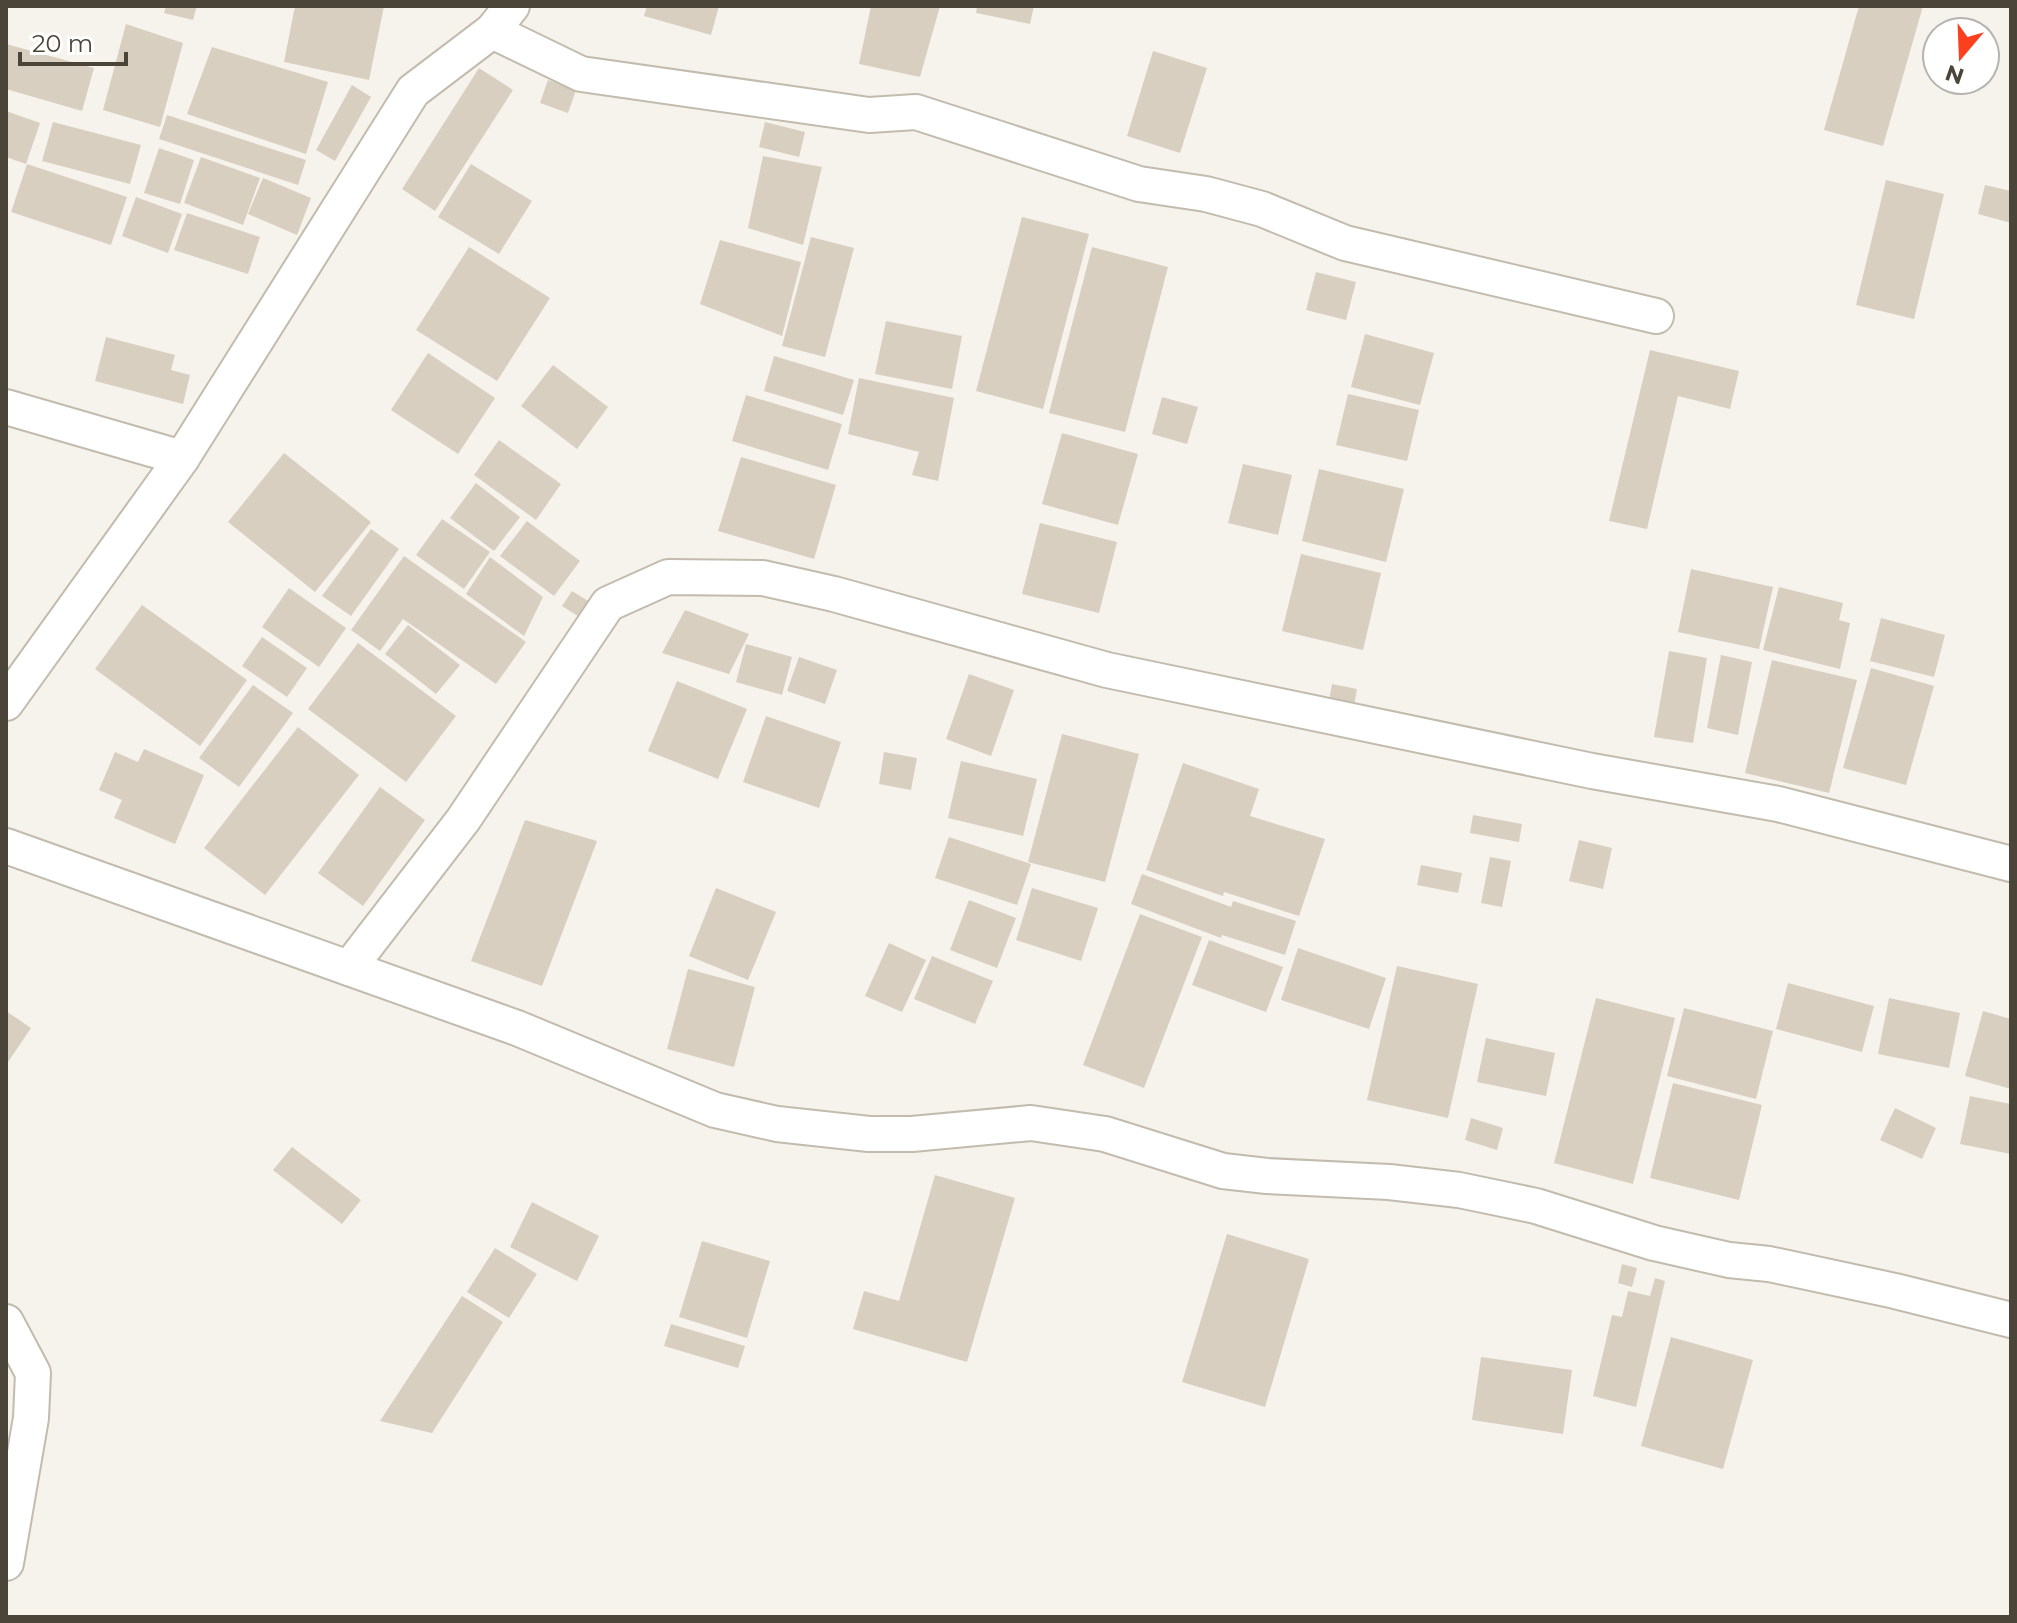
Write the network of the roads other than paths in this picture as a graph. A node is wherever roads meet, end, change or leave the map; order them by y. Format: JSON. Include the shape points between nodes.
{"nodes":[{"id":1,"x":502,"y":18,"type":"edge"},
{"id":2,"x":1656,"y":316,"type":"dead end"},
{"id":3,"x":6,"y":407,"type":"edge"},
{"id":4,"x":182,"y":458,"type":"junction"},
{"id":5,"x":6,"y":703,"type":"edge"},
{"id":6,"x":6,"y":846,"type":"edge"},
{"id":7,"x":2011,"y":864,"type":"edge"},
{"id":8,"x":349,"y":968,"type":"junction"},
{"id":9,"x":2011,"y":1320,"type":"edge"},
{"id":10,"x":6,"y":1322,"type":"edge"},
{"id":11,"x":6,"y":1563,"type":"edge"}],
"edges":[{"from":1,"to":2,"type":"street","via":[[581,74],[869,115],[916,112],[1139,184],[1262,209],[1345,243]]},
{"from":1,"to":4,"type":"street","via":[[413,91]]},
{"from":3,"to":4,"type":"street"},
{"from":4,"to":5,"type":"street"},
{"from":6,"to":8,"type":"street"},
{"from":7,"to":8,"type":"street","via":[[1778,804],[1592,771],[1107,670],[763,578],[668,577],[608,604],[463,820]]},
{"from":8,"to":9,"type":"street","via":[[517,1028],[715,1110],[777,1124],[912,1134],[1031,1123],[1105,1134],[1223,1171],[1459,1190],[1536,1206],[1654,1243]]},
{"from":10,"to":11,"type":"street","via":[[33,1373],[31,1418]]}]}
